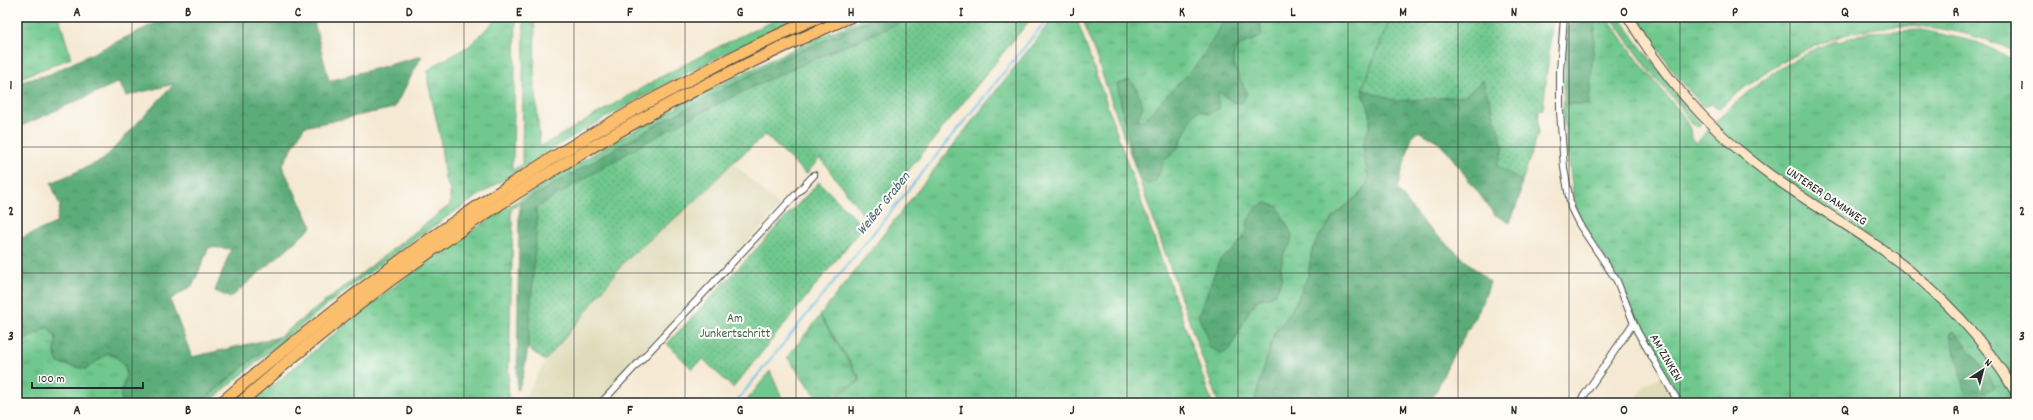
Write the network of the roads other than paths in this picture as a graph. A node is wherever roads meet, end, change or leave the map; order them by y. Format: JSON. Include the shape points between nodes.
{"nodes":[{"id":1,"x":819,"y":17,"type":"edge"},
{"id":2,"x":850,"y":17,"type":"edge"},
{"id":3,"x":1564,"y":17,"type":"edge"},
{"id":4,"x":1628,"y":17,"type":"edge"},
{"id":5,"x":814,"y":175,"type":"dead end"},
{"id":6,"x":1633,"y":324,"type":"junction"},
{"id":7,"x":2016,"y":393,"type":"edge"},
{"id":8,"x":221,"y":403,"type":"edge"},
{"id":9,"x":240,"y":403,"type":"edge"},
{"id":10,"x":601,"y":403,"type":"edge"},
{"id":11,"x":1579,"y":403,"type":"edge"},
{"id":12,"x":1679,"y":403,"type":"edge"}],
"edges":[{"from":1,"to":8,"type":"highway","via":[[650,100],[485,199],[367,284]]},
{"from":2,"to":9,"type":"highway","via":[[688,94],[543,177],[458,232],[400,274],[311,343]]},
{"from":3,"to":6,"type":"street","name":"AM ZINKEN","via":[[1560,111],[1564,168],[1570,203],[1579,224],[1617,281]]},
{"from":4,"to":7,"type":"main road","name":"UNTERER DAMMWEG","via":[[1661,67],[1721,134],[1766,172],[1882,250],[1922,282],[1977,338]]},
{"from":5,"to":10,"type":"street"},
{"from":6,"to":11,"type":"street"},
{"from":6,"to":12,"type":"street","name":"AM ZINKEN"}]}
